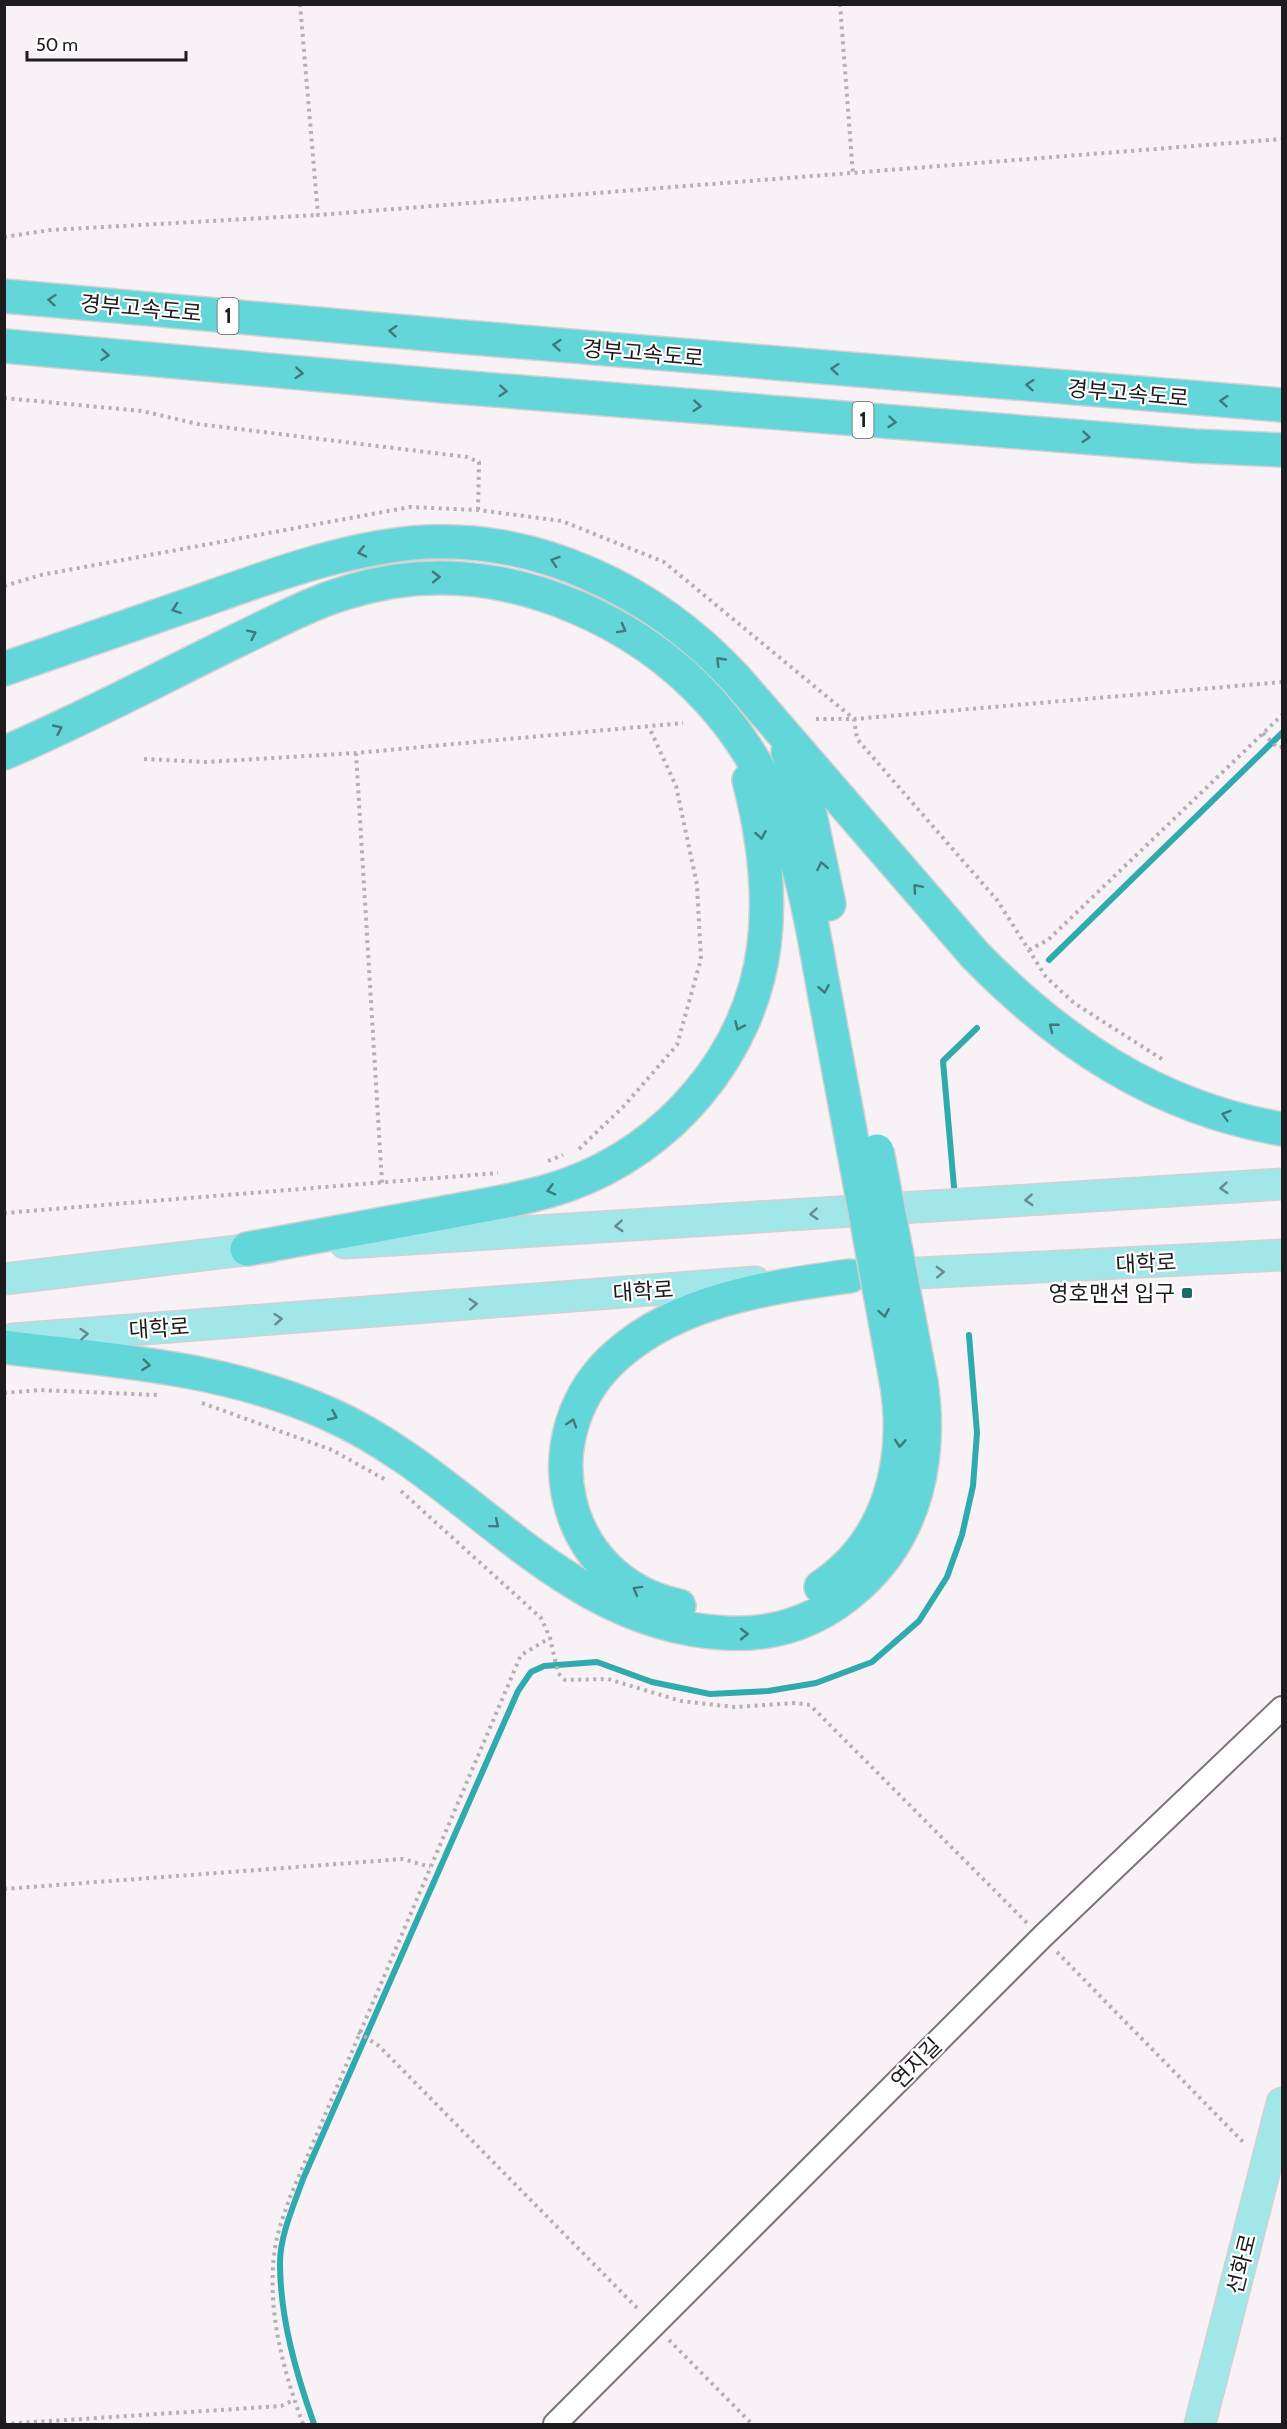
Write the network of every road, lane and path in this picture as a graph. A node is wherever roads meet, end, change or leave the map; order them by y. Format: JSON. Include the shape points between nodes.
{"nodes":[{"id":1,"x":300,"y":4,"type":"edge"},
{"id":2,"x":840,"y":4,"type":"edge"},
{"id":3,"x":1282,"y":139,"type":"edge"},
{"id":4,"x":853,"y":175,"type":"junction"},
{"id":5,"x":318,"y":215,"type":"junction"},
{"id":6,"x":4,"y":237,"type":"edge"},
{"id":7,"x":4,"y":296,"type":"edge"},
{"id":8,"x":4,"y":346,"type":"edge"},
{"id":9,"x":4,"y":398,"type":"edge"},
{"id":10,"x":1282,"y":405,"type":"edge"},
{"id":11,"x":1282,"y":450,"type":"edge"},
{"id":12,"x":478,"y":510,"type":"dead end"},
{"id":13,"x":4,"y":669,"type":"edge"},
{"id":14,"x":1282,"y":682,"type":"edge"},
{"id":15,"x":758,"y":705,"type":"junction"},
{"id":16,"x":1282,"y":715,"type":"edge"},
{"id":17,"x":816,"y":718,"type":"dead end"},
{"id":18,"x":726,"y":720,"type":"junction"},
{"id":19,"x":683,"y":723,"type":"dead end"},
{"id":20,"x":649,"y":727,"type":"junction"},
{"id":21,"x":1263,"y":733,"type":"junction"},
{"id":22,"x":1282,"y":747,"type":"edge"},
{"id":23,"x":4,"y":753,"type":"edge"},
{"id":24,"x":356,"y":753,"type":"junction"},
{"id":25,"x":144,"y":759,"type":"dead end"},
{"id":26,"x":1029,"y":950,"type":"dead end"},
{"id":27,"x":1282,"y":1129,"type":"edge"},
{"id":28,"x":866,"y":1151,"type":"junction"},
{"id":29,"x":539,"y":1164,"type":"dead end"},
{"id":30,"x":507,"y":1173,"type":"dead end"},
{"id":31,"x":382,"y":1183,"type":"junction"},
{"id":32,"x":1282,"y":1184,"type":"edge"},
{"id":33,"x":4,"y":1213,"type":"edge"},
{"id":34,"x":247,"y":1249,"type":"junction"},
{"id":35,"x":1282,"y":1255,"type":"edge"},
{"id":36,"x":850,"y":1276,"type":"junction"},
{"id":37,"x":4,"y":1279,"type":"edge"},
{"id":38,"x":4,"y":1340,"type":"edge"},
{"id":39,"x":4,"y":1347,"type":"edge"},
{"id":40,"x":909,"y":1383,"type":"junction"},
{"id":41,"x":4,"y":1393,"type":"edge"},
{"id":42,"x":159,"y":1395,"type":"dead end"},
{"id":43,"x":193,"y":1400,"type":"dead end"},
{"id":44,"x":550,"y":1638,"type":"junction"},
{"id":45,"x":1282,"y":1708,"type":"edge"},
{"id":46,"x":430,"y":1867,"type":"junction"},
{"id":47,"x":4,"y":1888,"type":"edge"},
{"id":48,"x":1042,"y":1937,"type":"junction"},
{"id":49,"x":358,"y":2032,"type":"junction"},
{"id":50,"x":1282,"y":2103,"type":"edge"},
{"id":51,"x":1267,"y":2163,"type":"junction"},
{"id":52,"x":654,"y":2325,"type":"junction"},
{"id":53,"x":294,"y":2400,"type":"junction"},
{"id":54,"x":4,"y":2424,"type":"edge"},
{"id":55,"x":303,"y":2424,"type":"edge"},
{"id":56,"x":555,"y":2424,"type":"edge"},
{"id":57,"x":752,"y":2424,"type":"edge"},
{"id":58,"x":1200,"y":2424,"type":"edge"}],
"edges":[{"from":1,"to":5,"type":"path"},
{"from":2,"to":4,"type":"path"},
{"from":3,"to":4,"type":"path"},
{"from":4,"to":5,"type":"path"},
{"from":5,"to":6,"type":"path","via":[[50,230]]},
{"from":10,"to":7,"type":"highway","name":"경부고속도로","number":"1","one_way":true},
{"from":8,"to":11,"type":"highway","number":"1","one_way":true,"via":[[468,388]]},
{"from":9,"to":12,"type":"path","via":[[142,411],[198,423],[467,457],[479,462]]},
{"from":15,"to":13,"type":"highway","one_way":true,"via":[[703,644],[623,589],[537,555],[435,543],[383,547],[328,560]]},
{"from":14,"to":17,"type":"path","via":[[854,719]]},
{"from":27,"to":15,"type":"highway","one_way":true,"via":[[1216,1112],[1158,1089],[1055,1030],[975,955]]},
{"from":28,"to":15,"type":"highway","one_way":true,"via":[[809,810],[788,752]]},
{"from":16,"to":21,"type":"path"},
{"from":23,"to":18,"type":"highway","one_way":true,"via":[[325,600],[413,578],[502,583],[591,613],[664,656],[696,684]]},
{"from":18,"to":28,"type":"highway","one_way":true,"via":[[774,798],[796,859]]},
{"from":18,"to":34,"type":"highway","one_way":true,"via":[[746,769],[757,814],[765,863],[766,928],[758,976],[746,1011],[722,1062],[701,1090],[642,1146],[566,1186]]},
{"from":19,"to":20,"type":"path"},
{"from":20,"to":24,"type":"path"},
{"from":20,"to":29,"type":"path","via":[[676,786],[697,885],[701,959],[677,1045],[581,1149]]},
{"from":21,"to":22,"type":"path"},
{"from":21,"to":26,"type":"path","via":[[1048,940]]},
{"from":24,"to":25,"type":"path","via":[[206,762]]},
{"from":24,"to":31,"type":"path"},
{"from":28,"to":40,"type":"highway","bridge":true},
{"from":30,"to":31,"type":"path"},
{"from":31,"to":33,"type":"path"},
{"from":32,"to":34,"type":"main road","one_way":true},
{"from":34,"to":37,"type":"main road"},
{"from":36,"to":35,"type":"main road","name":"대학로","one_way":true},
{"from":38,"to":36,"type":"main road","name":"대학로","one_way":true},
{"from":40,"to":36,"type":"highway","one_way":true,"via":[[899,1460],[886,1509],[872,1536],[852,1561],[810,1594],[745,1612],[675,1605],[640,1592],[604,1567],[576,1524],[566,1474],[569,1435],[583,1397],[618,1354],[665,1324],[716,1303],[776,1287]]},
{"from":39,"to":40,"type":"highway","one_way":true,"via":[[192,1371],[240,1381],[297,1400],[394,1449],[537,1559],[602,1600],[660,1623],[736,1634],[792,1626],[826,1610],[865,1580],[888,1553],[913,1505],[920,1476],[925,1429]]},
{"from":41,"to":42,"type":"path","via":[[40,1390]]},
{"from":43,"to":44,"type":"path","via":[[332,1450],[396,1485],[541,1618]]},
{"from":44,"to":46,"type":"path","via":[[521,1655]]},
{"from":44,"to":48,"type":"path","via":[[558,1673],[565,1680],[608,1679],[681,1701],[734,1707],[810,1705]]},
{"from":45,"to":48,"type":"street","name":"연지길"},
{"from":46,"to":47,"type":"path","via":[[403,1859]]},
{"from":46,"to":49,"type":"path"},
{"from":48,"to":51,"type":"path"},
{"from":48,"to":52,"type":"street","name":"연지길"},
{"from":49,"to":52,"type":"path","via":[[373,2042]]},
{"from":49,"to":53,"type":"path","via":[[276,2241],[273,2286],[277,2331]]},
{"from":50,"to":51,"type":"main road","name":"선화로"},
{"from":51,"to":58,"type":"main road","name":"선화로"},
{"from":52,"to":56,"type":"street","name":"연지길"},
{"from":52,"to":57,"type":"path"},
{"from":53,"to":54,"type":"path","via":[[281,2406]]},
{"from":53,"to":55,"type":"path"}]}
